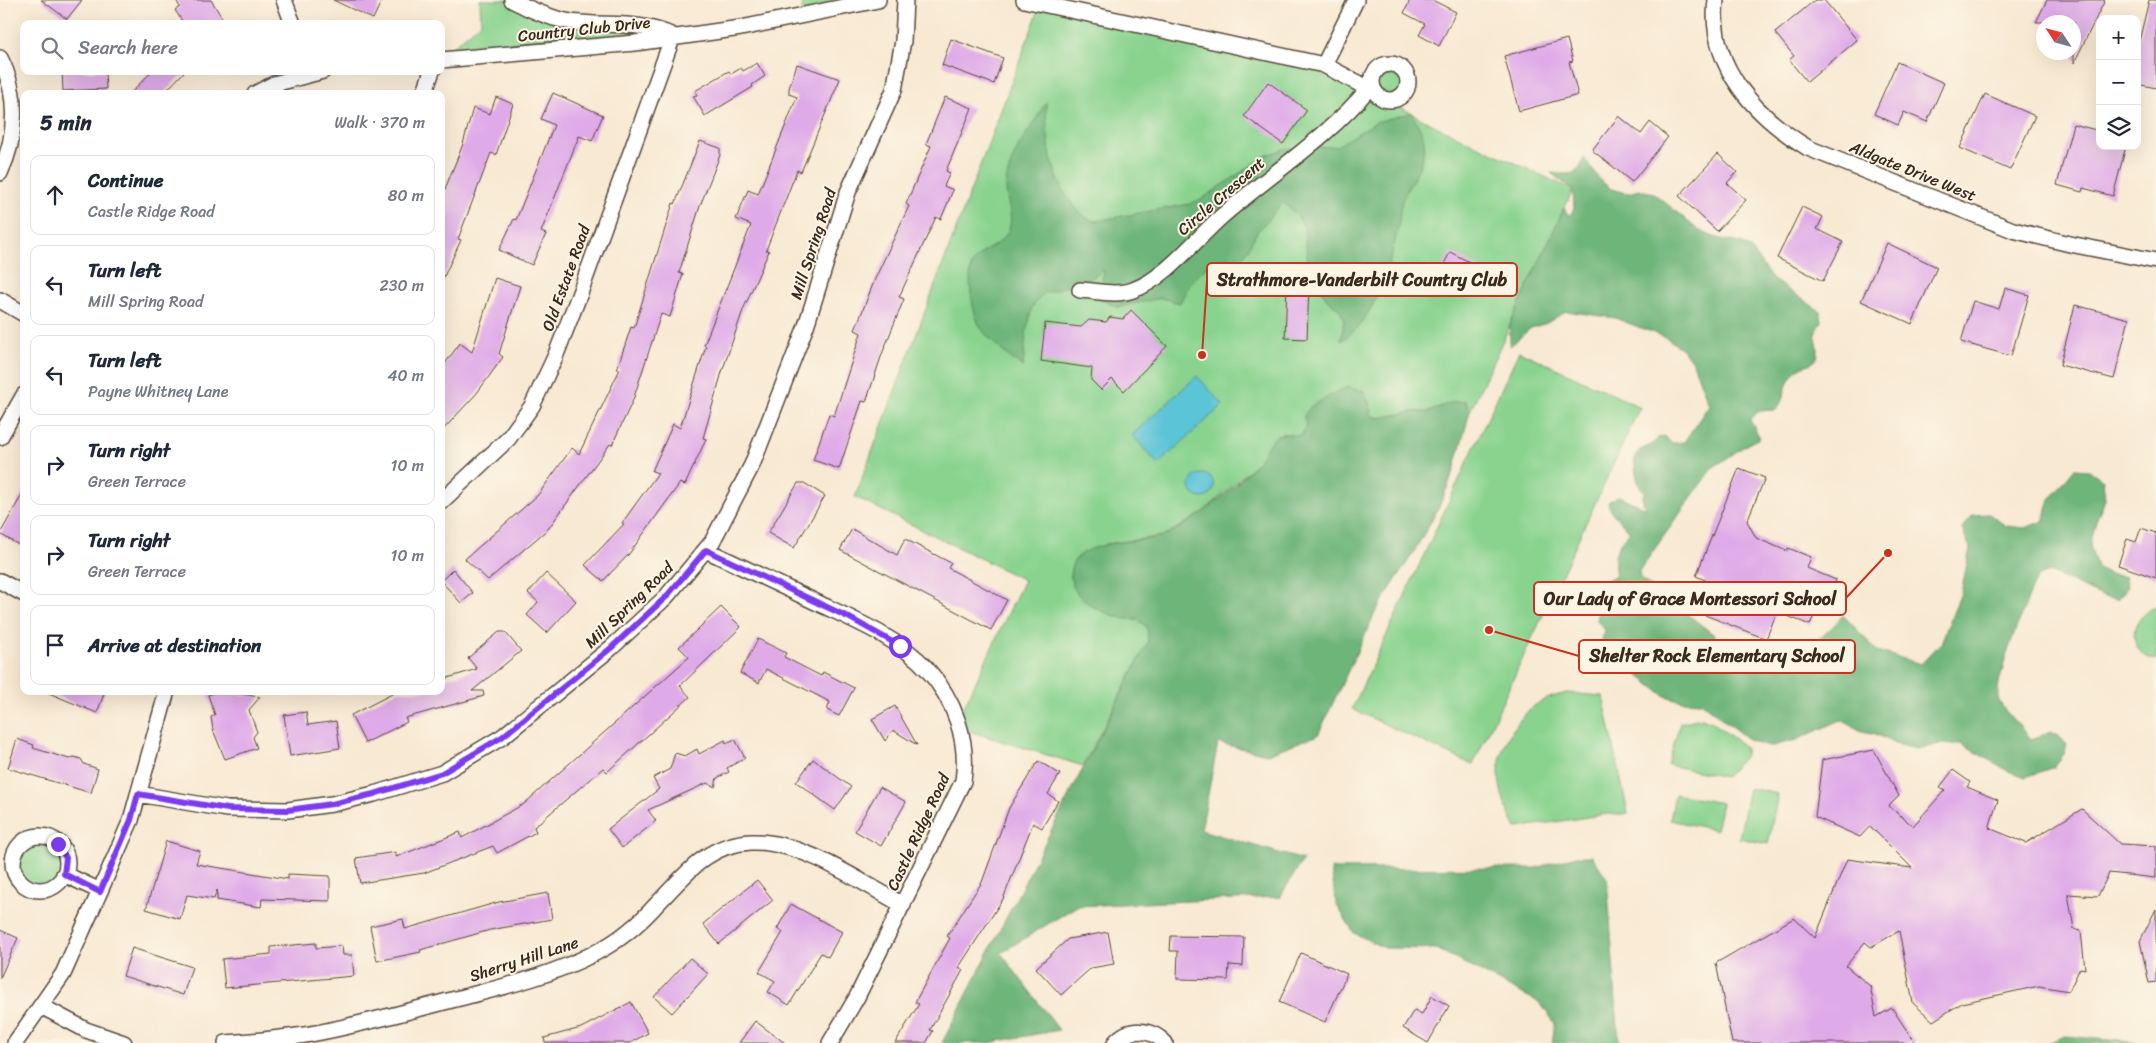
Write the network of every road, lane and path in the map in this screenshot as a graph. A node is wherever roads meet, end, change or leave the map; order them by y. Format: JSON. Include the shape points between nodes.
{"nodes":[{"id":1,"x":284,"y":0,"type":"edge"},
{"id":2,"x":512,"y":0,"type":"edge"},
{"id":3,"x":878,"y":0,"type":"edge"},
{"id":4,"x":905,"y":0,"type":"edge"},
{"id":5,"x":1024,"y":0,"type":"edge"},
{"id":6,"x":1356,"y":0,"type":"edge"},
{"id":7,"x":1716,"y":0,"type":"edge"},
{"id":8,"x":292,"y":20,"type":"edge"},
{"id":9,"x":673,"y":36,"type":"junction"},
{"id":10,"x":0,"y":58,"type":"edge"},
{"id":11,"x":445,"y":60,"type":"edge"},
{"id":12,"x":1324,"y":65,"type":"junction"},
{"id":13,"x":299,"y":75,"type":"edge"},
{"id":14,"x":431,"y":75,"type":"edge"},
{"id":15,"x":263,"y":90,"type":"edge"},
{"id":16,"x":425,"y":90,"type":"edge"},
{"id":17,"x":0,"y":173,"type":"edge"},
{"id":18,"x":2156,"y":261,"type":"edge"},
{"id":19,"x":1080,"y":290,"type":"dead end"},
{"id":20,"x":0,"y":300,"type":"edge"},
{"id":21,"x":20,"y":312,"type":"edge"},
{"id":22,"x":20,"y":402,"type":"edge"},
{"id":23,"x":0,"y":437,"type":"edge"},
{"id":24,"x":445,"y":498,"type":"edge"},
{"id":25,"x":706,"y":550,"type":"junction"},
{"id":26,"x":0,"y":581,"type":"edge"},
{"id":27,"x":20,"y":592,"type":"edge"},
{"id":28,"x":166,"y":695,"type":"edge"},
{"id":29,"x":138,"y":794,"type":"junction"},
{"id":30,"x":64,"y":874,"type":"dead end"},
{"id":31,"x":100,"y":892,"type":"junction"},
{"id":32,"x":903,"y":905,"type":"junction"},
{"id":33,"x":41,"y":1006,"type":"junction"},
{"id":34,"x":15,"y":1043,"type":"edge"},
{"id":35,"x":124,"y":1043,"type":"edge"},
{"id":36,"x":226,"y":1043,"type":"edge"},
{"id":37,"x":830,"y":1043,"type":"edge"},
{"id":38,"x":1115,"y":1043,"type":"edge"},
{"id":39,"x":1165,"y":1043,"type":"edge"}],
"edges":[{"from":1,"to":8,"type":"street"},
{"from":2,"to":9,"type":"street","via":[[538,13],[567,21],[639,25]]},
{"from":3,"to":9,"type":"street","name":"Country Club Drive","via":[[741,28]]},
{"from":4,"to":25,"type":"street","name":"Mill Spring Road","via":[[901,59],[891,98],[848,192],[806,326],[752,465]]},
{"from":5,"to":12,"type":"street"},
{"from":6,"to":12,"type":"street"},
{"from":7,"to":18,"type":"street","name":"Aldgate Drive West","via":[[1716,31],[1724,64],[1772,123],[1808,148],[2013,230]]},
{"from":9,"to":11,"type":"street","name":"Country Club Drive","via":[[612,46]]},
{"from":9,"to":24,"type":"street","name":"Old Estate Road","via":[[580,293],[532,406],[502,445]]},
{"from":10,"to":17,"type":"street","via":[[11,88],[14,123],[11,148]]},
{"from":12,"to":19,"type":"street","name":"Circle Crescent","via":[[1371,90],[1156,278],[1133,290]]},
{"from":13,"to":15,"type":"street"},
{"from":14,"to":16,"type":"street"},
{"from":20,"to":21,"type":"street"},
{"from":22,"to":23,"type":"street"},
{"from":25,"to":29,"type":"street","name":"Mill Spring Road","via":[[666,597],[611,648],[502,737],[442,773],[374,794],[288,810],[228,809]]},
{"from":25,"to":32,"type":"street","name":"Castle Ridge Road","via":[[848,617],[900,646],[927,669],[950,702],[964,740],[966,761],[963,781]]},
{"from":26,"to":27,"type":"street"},
{"from":28,"to":29,"type":"street"},
{"from":29,"to":31,"type":"street","via":[[131,820]]},
{"from":30,"to":31,"type":"street"},
{"from":31,"to":33,"type":"street","via":[[63,974]]},
{"from":32,"to":36,"type":"street","name":"Sherry Hill Lane","via":[[813,857],[786,847],[752,842],[729,846],[699,861],[626,932],[574,964],[515,984],[337,1029]]},
{"from":32,"to":37,"type":"street","name":"Castle Ridge Road"},
{"from":33,"to":34,"type":"street"},
{"from":33,"to":35,"type":"street","via":[[86,1030]]},
{"from":38,"to":39,"type":"street","via":[[1128,1033],[1139,1031],[1150,1032]]}]}
